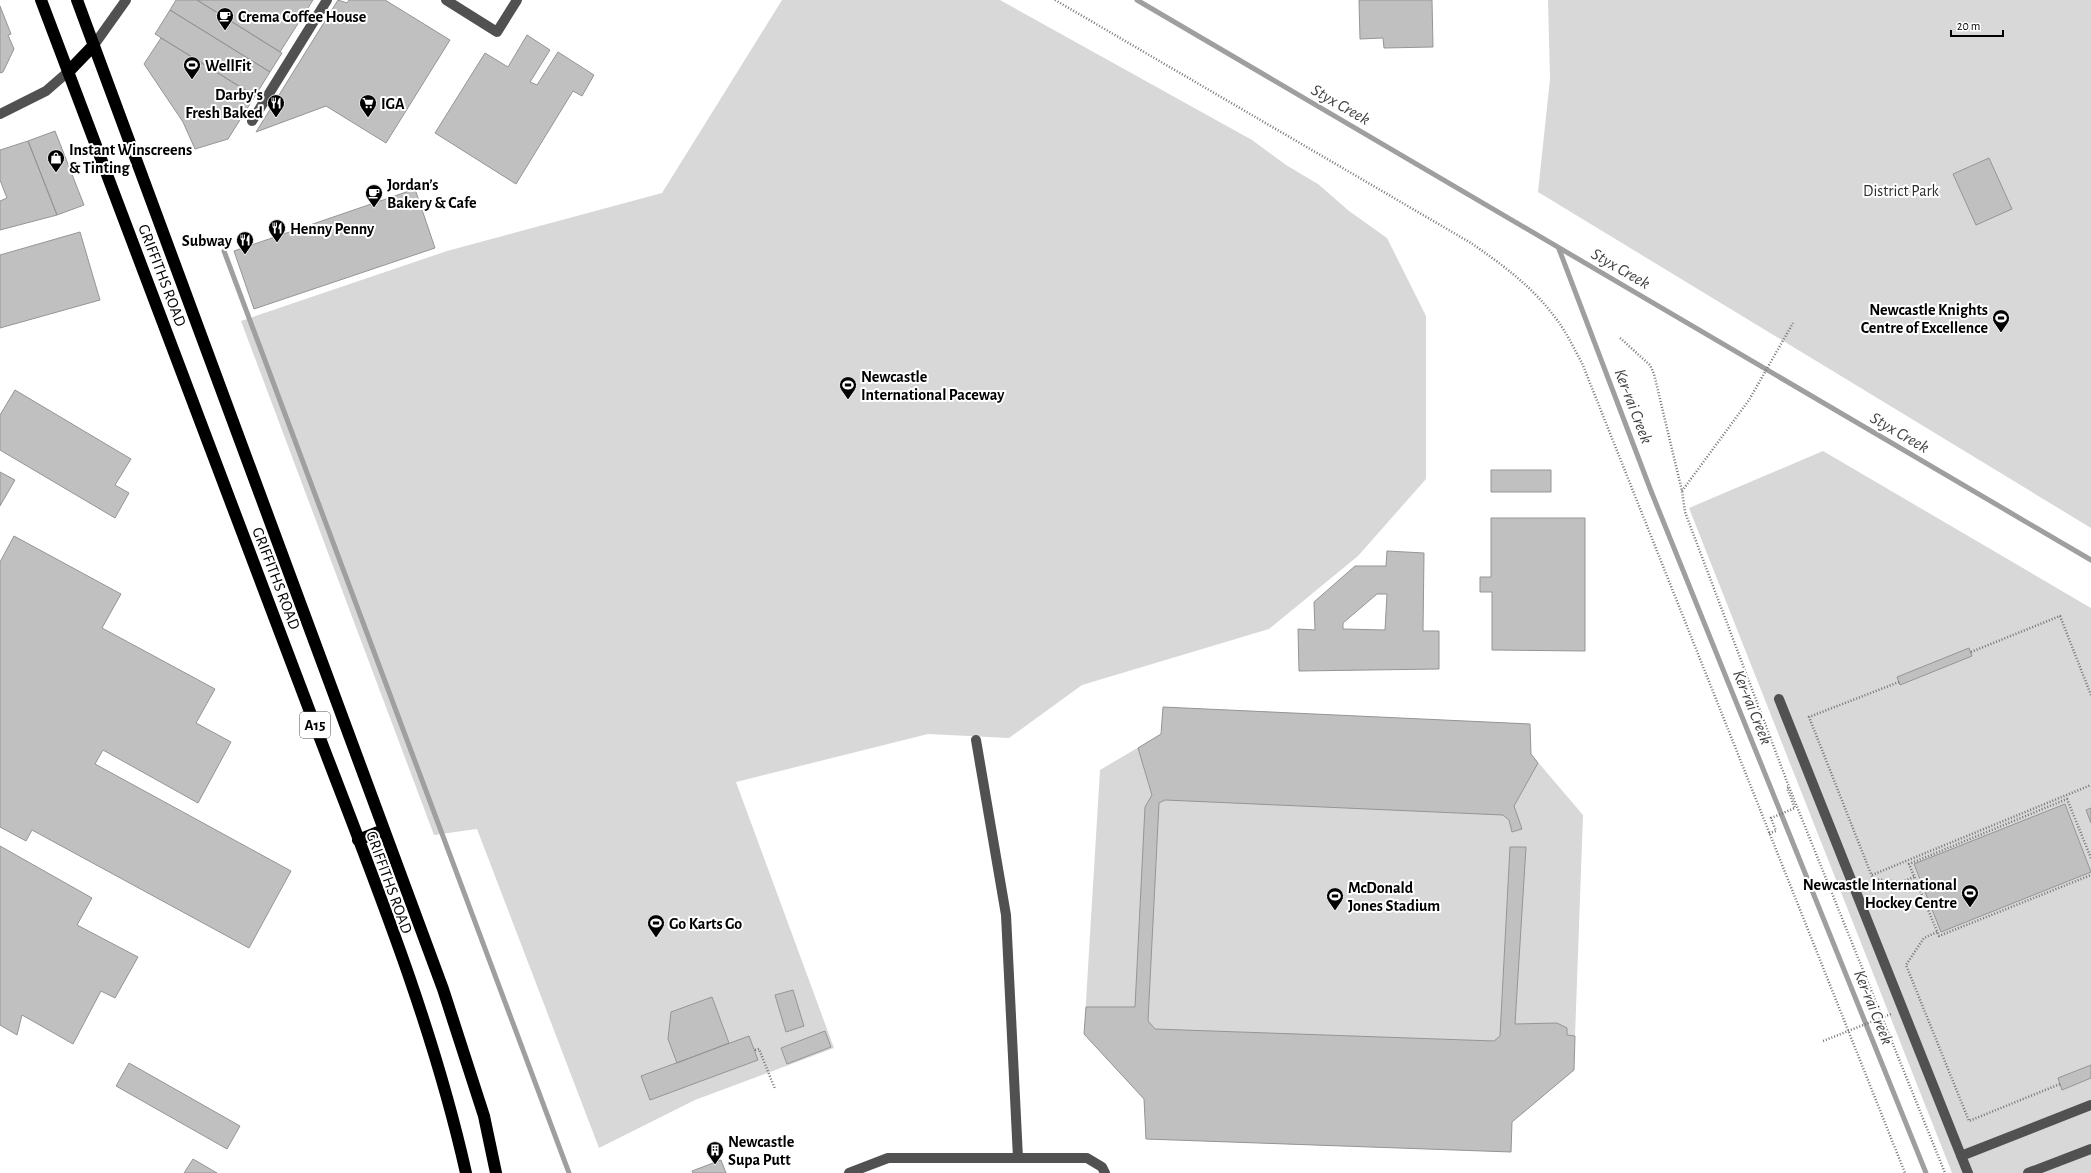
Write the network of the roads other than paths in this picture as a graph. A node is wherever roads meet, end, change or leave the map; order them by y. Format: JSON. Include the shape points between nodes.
{"nodes":[{"id":1,"x":41,"y":0,"type":"edge"},
{"id":2,"x":77,"y":0,"type":"edge"},
{"id":3,"x":126,"y":0,"type":"edge"},
{"id":4,"x":327,"y":0,"type":"edge"},
{"id":5,"x":446,"y":0,"type":"edge"},
{"id":6,"x":517,"y":0,"type":"edge"},
{"id":7,"x":94,"y":45,"type":"junction"},
{"id":8,"x":68,"y":70,"type":"junction"},
{"id":9,"x":0,"y":114,"type":"edge"},
{"id":10,"x":252,"y":121,"type":"dead end"},
{"id":11,"x":1778,"y":699,"type":"dead end"},
{"id":12,"x":976,"y":740,"type":"dead end"},
{"id":13,"x":383,"y":830,"type":"junction"},
{"id":14,"x":358,"y":840,"type":"junction"},
{"id":15,"x":2091,"y":1105,"type":"edge"},
{"id":16,"x":2091,"y":1149,"type":"edge"},
{"id":17,"x":1961,"y":1156,"type":"junction"},
{"id":18,"x":1018,"y":1158,"type":"junction"},
{"id":19,"x":466,"y":1173,"type":"edge"},
{"id":20,"x":496,"y":1173,"type":"edge"},
{"id":21,"x":849,"y":1173,"type":"edge"},
{"id":22,"x":1105,"y":1173,"type":"edge"},
{"id":23,"x":1968,"y":1173,"type":"edge"},
{"id":24,"x":2028,"y":1173,"type":"edge"}],
"edges":[{"from":1,"to":8,"type":"highway","name":"GRIFFITHS ROAD","number":"A15"},
{"from":2,"to":7,"type":"highway","name":"GRIFFITHS ROAD","number":"A15"},
{"from":3,"to":7,"type":"street"},
{"from":4,"to":10,"type":"street"},
{"from":5,"to":6,"type":"street","via":[[497,32]]},
{"from":7,"to":8,"type":"highway"},
{"from":7,"to":13,"type":"highway","name":"GRIFFITHS ROAD","number":"A15"},
{"from":8,"to":9,"type":"street","via":[[46,91]]},
{"from":8,"to":14,"type":"highway","name":"GRIFFITHS ROAD","number":"A15"},
{"from":11,"to":17,"type":"street"},
{"from":12,"to":18,"type":"street","via":[[1006,915]]},
{"from":13,"to":14,"type":"highway"},
{"from":13,"to":20,"type":"highway","name":"GRIFFITHS ROAD","number":"A15","via":[[443,989],[484,1116]]},
{"from":14,"to":19,"type":"highway","name":"GRIFFITHS ROAD","number":"A15","via":[[426,1027]]},
{"from":15,"to":17,"type":"street"},
{"from":16,"to":24,"type":"street"},
{"from":17,"to":23,"type":"street"},
{"from":18,"to":21,"type":"street","via":[[888,1158]]},
{"from":18,"to":22,"type":"street","via":[[1087,1158],[1102,1167]]}]}
